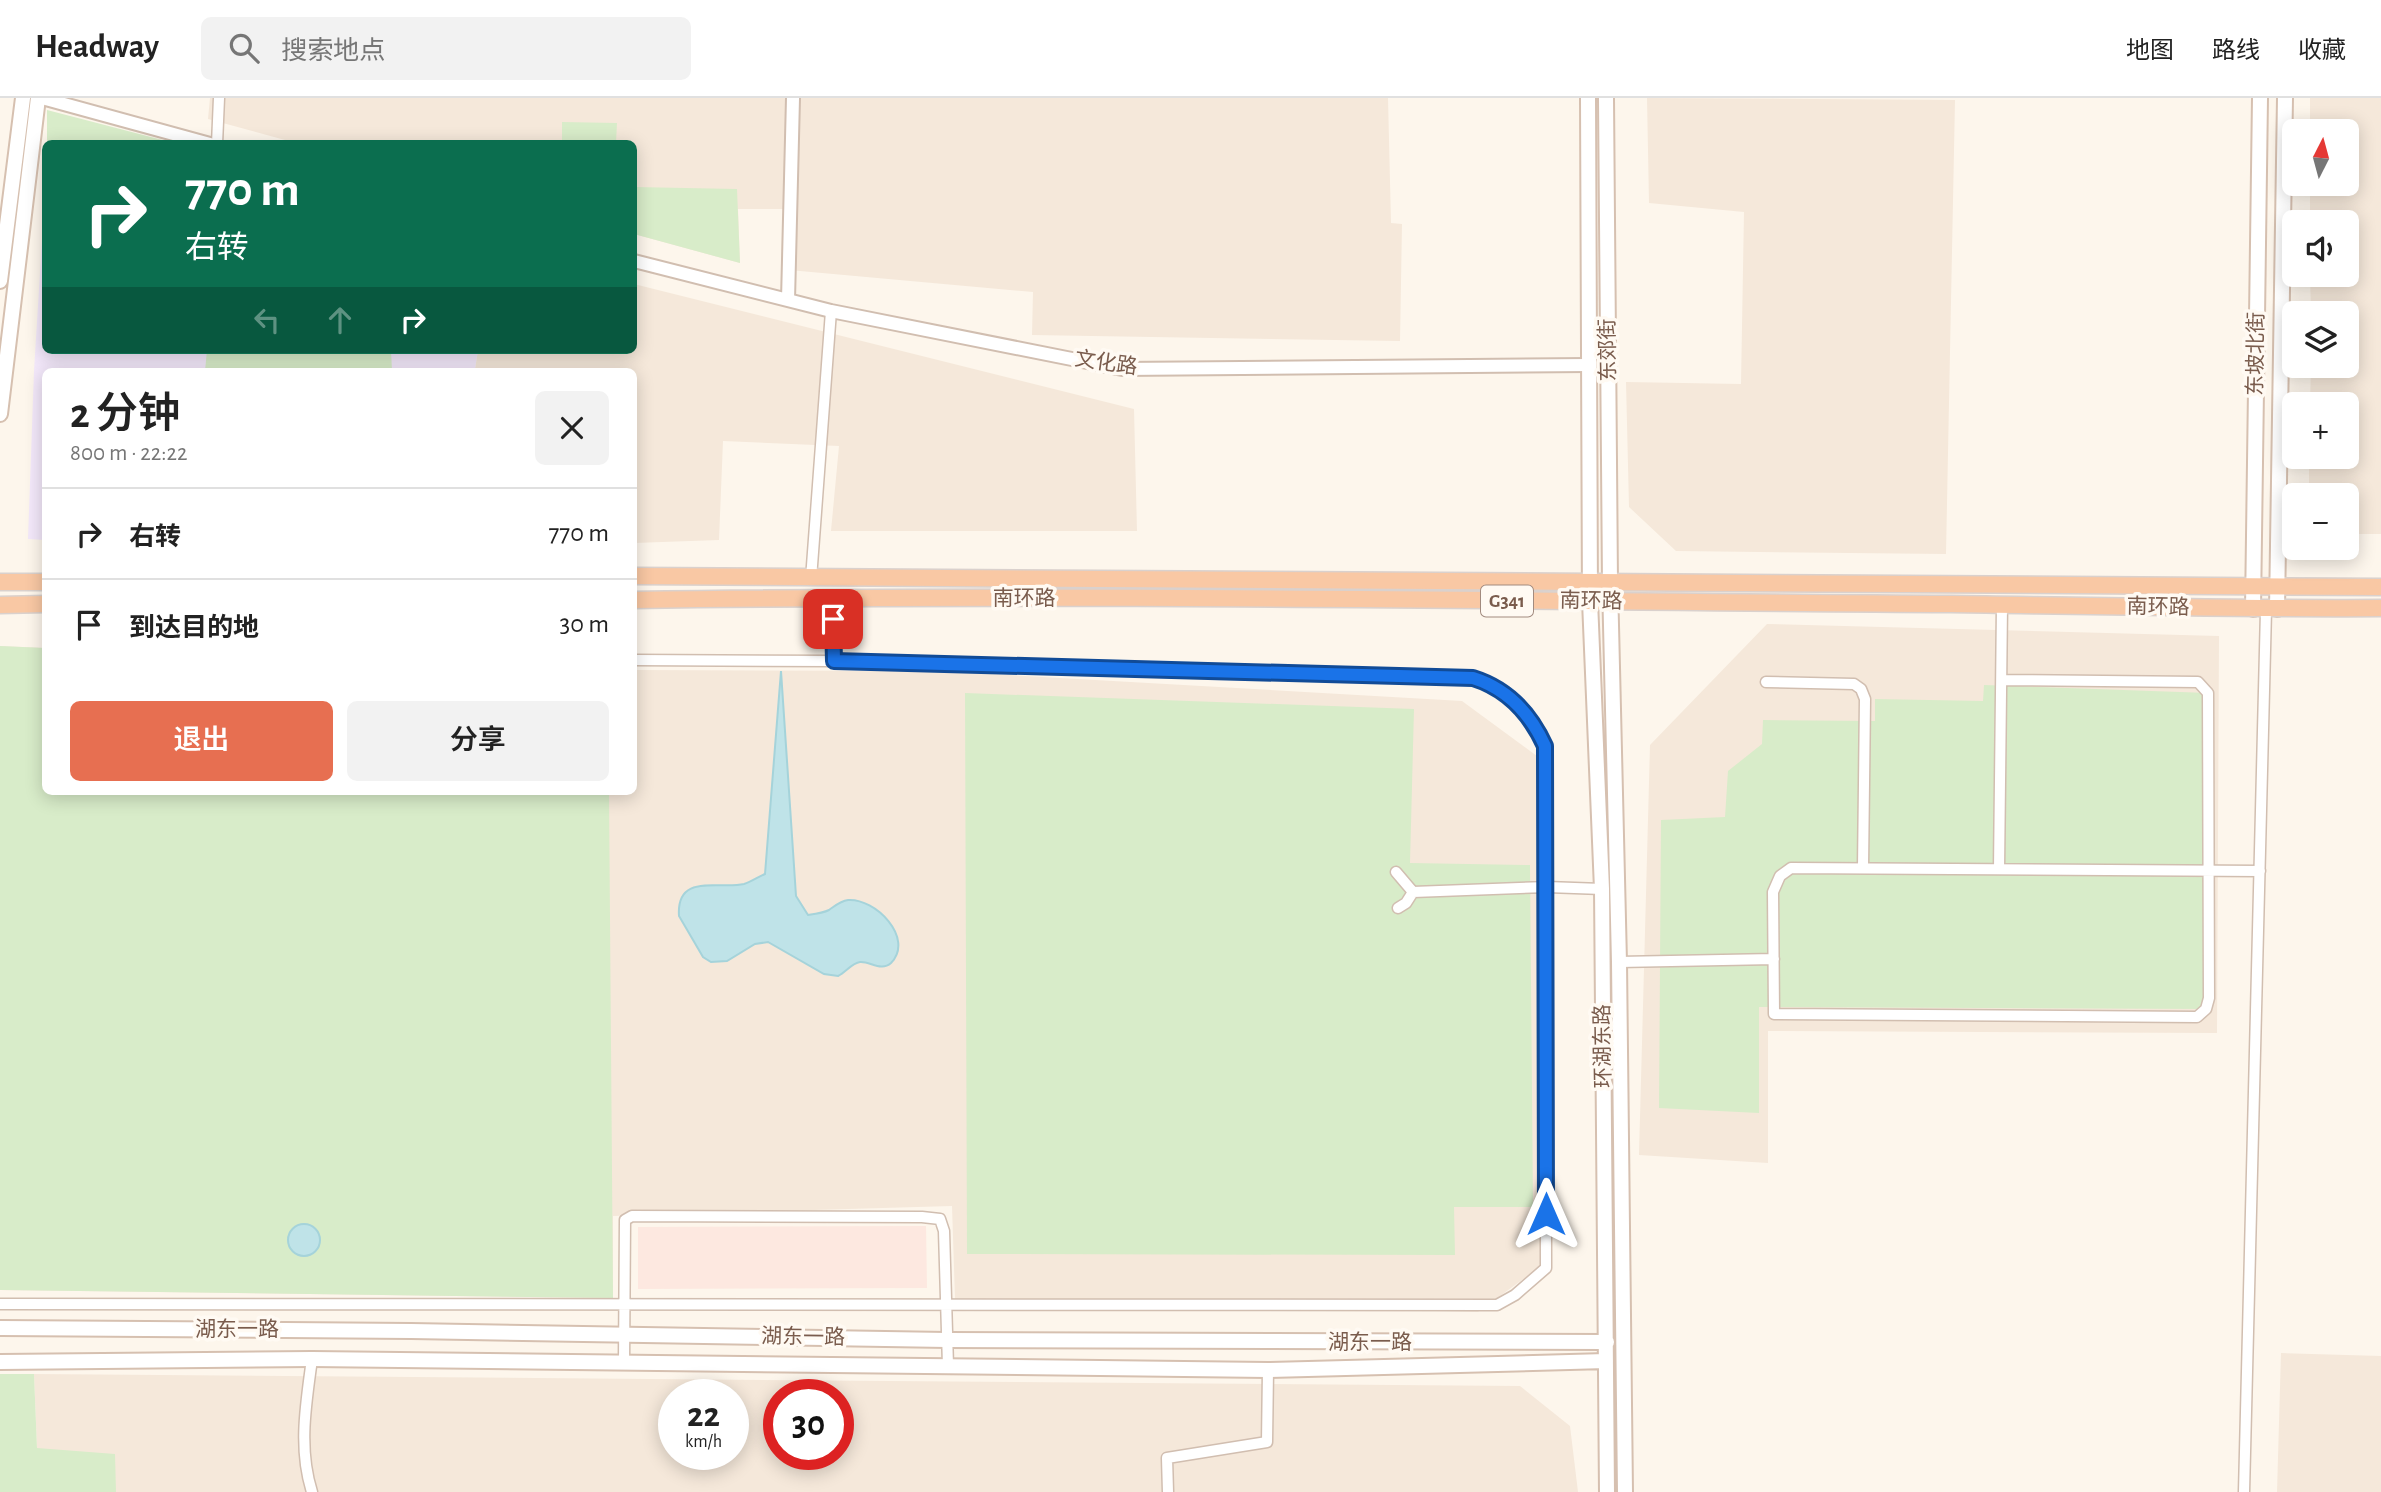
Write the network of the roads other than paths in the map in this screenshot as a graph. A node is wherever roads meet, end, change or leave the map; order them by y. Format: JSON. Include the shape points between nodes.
{"nodes":[{"id":1,"x":23,"y":98,"type":"edge"},
{"id":2,"x":40,"y":98,"type":"edge"},
{"id":3,"x":219,"y":98,"type":"edge"},
{"id":4,"x":793,"y":98,"type":"edge"},
{"id":5,"x":1588,"y":98,"type":"edge"},
{"id":6,"x":1606,"y":98,"type":"edge"},
{"id":7,"x":2260,"y":98,"type":"edge"},
{"id":8,"x":2285,"y":98,"type":"edge"},
{"id":9,"x":195,"y":140,"type":"edge"},
{"id":10,"x":217,"y":140,"type":"edge"},
{"id":11,"x":637,"y":262,"type":"edge"},
{"id":12,"x":0,"y":281,"type":"edge"},
{"id":13,"x":788,"y":300,"type":"junction"},
{"id":14,"x":831,"y":311,"type":"junction"},
{"id":15,"x":1589,"y":365,"type":"junction"},
{"id":16,"x":0,"y":414,"type":"edge"},
{"id":17,"x":637,"y":576,"type":"edge"},
{"id":18,"x":811,"y":579,"type":"junction"},
{"id":19,"x":0,"y":582,"type":"edge"},
{"id":20,"x":42,"y":582,"type":"edge"},
{"id":21,"x":1590,"y":583,"type":"junction"},
{"id":22,"x":1610,"y":583,"type":"junction"},
{"id":23,"x":2278,"y":587,"type":"junction"},
{"id":24,"x":2381,"y":587,"type":"edge"},
{"id":25,"x":2253,"y":588,"type":"junction"},
{"id":26,"x":833,"y":598,"type":"junction"},
{"id":27,"x":637,"y":600,"type":"edge"},
{"id":28,"x":1590,"y":601,"type":"junction"},
{"id":29,"x":1611,"y":602,"type":"junction"},
{"id":30,"x":42,"y":604,"type":"edge"},
{"id":31,"x":0,"y":605,"type":"edge"},
{"id":32,"x":2002,"y":605,"type":"junction"},
{"id":33,"x":2381,"y":608,"type":"edge"},
{"id":34,"x":2265,"y":609,"type":"junction"},
{"id":35,"x":637,"y":660,"type":"edge"},
{"id":36,"x":834,"y":661,"type":"junction"},
{"id":37,"x":2003,"y":680,"type":"junction"},
{"id":38,"x":1766,"y":682,"type":"dead end"},
{"id":39,"x":1863,"y":868,"type":"junction"},
{"id":40,"x":1999,"y":869,"type":"junction"},
{"id":41,"x":2208,"y":870,"type":"junction"},
{"id":42,"x":2260,"y":871,"type":"junction"},
{"id":43,"x":1396,"y":872,"type":"dead end"},
{"id":44,"x":1547,"y":887,"type":"junction"},
{"id":45,"x":1602,"y":889,"type":"junction"},
{"id":46,"x":1413,"y":892,"type":"junction"},
{"id":47,"x":1398,"y":908,"type":"dead end"},
{"id":48,"x":1774,"y":959,"type":"junction"},
{"id":49,"x":1619,"y":962,"type":"junction"},
{"id":50,"x":0,"y":1304,"type":"edge"},
{"id":51,"x":625,"y":1304,"type":"junction"},
{"id":52,"x":946,"y":1306,"type":"junction"},
{"id":53,"x":0,"y":1328,"type":"edge"},
{"id":54,"x":624,"y":1334,"type":"junction"},
{"id":55,"x":947,"y":1340,"type":"junction"},
{"id":56,"x":1607,"y":1342,"type":"junction"},
{"id":57,"x":312,"y":1359,"type":"junction"},
{"id":58,"x":1606,"y":1361,"type":"junction"},
{"id":59,"x":0,"y":1362,"type":"edge"},
{"id":60,"x":624,"y":1363,"type":"junction"},
{"id":61,"x":948,"y":1366,"type":"junction"},
{"id":62,"x":1268,"y":1370,"type":"junction"},
{"id":63,"x":312,"y":1492,"type":"edge"},
{"id":64,"x":1168,"y":1492,"type":"edge"},
{"id":65,"x":1607,"y":1492,"type":"edge"},
{"id":66,"x":1625,"y":1492,"type":"edge"},
{"id":67,"x":2244,"y":1492,"type":"edge"}],
"edges":[{"from":1,"to":12,"type":"main road"},
{"from":2,"to":9,"type":"street"},
{"from":2,"to":16,"type":"main road"},
{"from":3,"to":10,"type":"street"},
{"from":4,"to":13,"type":"street"},
{"from":5,"to":15,"type":"main road","name":"东郊街"},
{"from":6,"to":22,"type":"main road","name":"东郊街"},
{"from":7,"to":25,"type":"main road","name":"东坡北街"},
{"from":8,"to":23,"type":"main road","name":"东坡北街"},
{"from":11,"to":13,"type":"street","name":"文化路"},
{"from":13,"to":14,"type":"street","name":"文化路"},
{"from":14,"to":15,"type":"street","name":"文化路","via":[[1122,369]]},
{"from":14,"to":18,"type":"street"},
{"from":15,"to":21,"type":"main road","name":"东郊街"},
{"from":17,"to":18,"type":"highway","name":"南环路","number":"G341"},
{"from":18,"to":21,"type":"highway","name":"南环路","number":"G341"},
{"from":19,"to":20,"type":"highway"},
{"from":21,"to":22,"type":"highway","name":"南环路","number":"G341"},
{"from":21,"to":28,"type":"main road","name":"东郊街"},
{"from":22,"to":25,"type":"highway","name":"南环路","number":"G341"},
{"from":22,"to":29,"type":"main road","name":"东郊街"},
{"from":23,"to":24,"type":"highway","name":"南环路","number":"G341"},
{"from":23,"to":25,"type":"highway","name":"南环路","number":"G341"},
{"from":23,"to":34,"type":"main road","name":"东坡北街"},
{"from":25,"to":34,"type":"main road","name":"东坡北街"},
{"from":26,"to":27,"type":"highway","name":"南环路","number":"G341"},
{"from":26,"to":28,"type":"highway","name":"南环路","number":"G341"},
{"from":26,"to":36,"type":"street"},
{"from":28,"to":29,"type":"highway","name":"南环路","number":"G341"},
{"from":28,"to":45,"type":"main road","name":"环湖东路"},
{"from":29,"to":32,"type":"highway","name":"南环路","number":"G341"},
{"from":29,"to":49,"type":"main road","name":"环湖东路"},
{"from":30,"to":31,"type":"highway"},
{"from":32,"to":34,"type":"highway","name":"南环路","number":"G341"},
{"from":32,"to":37,"type":"street"},
{"from":33,"to":34,"type":"highway","name":"南环路","number":"G341"},
{"from":34,"to":42,"type":"street"},
{"from":35,"to":36,"type":"street"},
{"from":36,"to":44,"type":"street","via":[[1473,678],[1487,682],[1524,710],[1545,746]]},
{"from":37,"to":40,"type":"street"},
{"from":37,"to":41,"type":"street","via":[[2198,682],[2208,693]]},
{"from":38,"to":39,"type":"street","via":[[1854,684],[1861,689],[1865,699]]},
{"from":39,"to":40,"type":"street"},
{"from":39,"to":48,"type":"street","via":[[1791,868],[1780,876],[1773,892]]},
{"from":40,"to":41,"type":"street"},
{"from":41,"to":42,"type":"street"},
{"from":41,"to":48,"type":"street","via":[[2209,998],[2197,1017],[1774,1014]]},
{"from":42,"to":67,"type":"street"},
{"from":43,"to":46,"type":"street"},
{"from":44,"to":45,"type":"street"},
{"from":44,"to":46,"type":"street"},
{"from":44,"to":52,"type":"street","via":[[1546,1268],[1515,1295],[1497,1305]]},
{"from":45,"to":56,"type":"main road","name":"环湖东路"},
{"from":46,"to":47,"type":"street"},
{"from":48,"to":49,"type":"street"},
{"from":49,"to":66,"type":"main road","name":"环湖东路"},
{"from":50,"to":51,"type":"street"},
{"from":51,"to":52,"type":"street"},
{"from":51,"to":52,"type":"street","via":[[625,1220],[632,1216],[880,1217],[940,1219]]},
{"from":51,"to":54,"type":"street"},
{"from":52,"to":55,"type":"street"},
{"from":53,"to":54,"type":"main road","name":"湖东一路"},
{"from":54,"to":55,"type":"main road","name":"湖东一路"},
{"from":54,"to":60,"type":"street"},
{"from":55,"to":56,"type":"main road","name":"湖东一路"},
{"from":55,"to":61,"type":"street"},
{"from":56,"to":58,"type":"main road","name":"环湖东路"},
{"from":57,"to":59,"type":"main road","name":"湖东一路"},
{"from":57,"to":60,"type":"main road","name":"湖东一路"},
{"from":57,"to":63,"type":"street","via":[[303,1428]]},
{"from":58,"to":62,"type":"main road","name":"湖东一路"},
{"from":58,"to":65,"type":"main road","name":"环湖东路"},
{"from":60,"to":61,"type":"main road","name":"湖东一路"},
{"from":61,"to":62,"type":"main road","name":"湖东一路"},
{"from":62,"to":64,"type":"street","via":[[1267,1442],[1167,1458]]}]}
